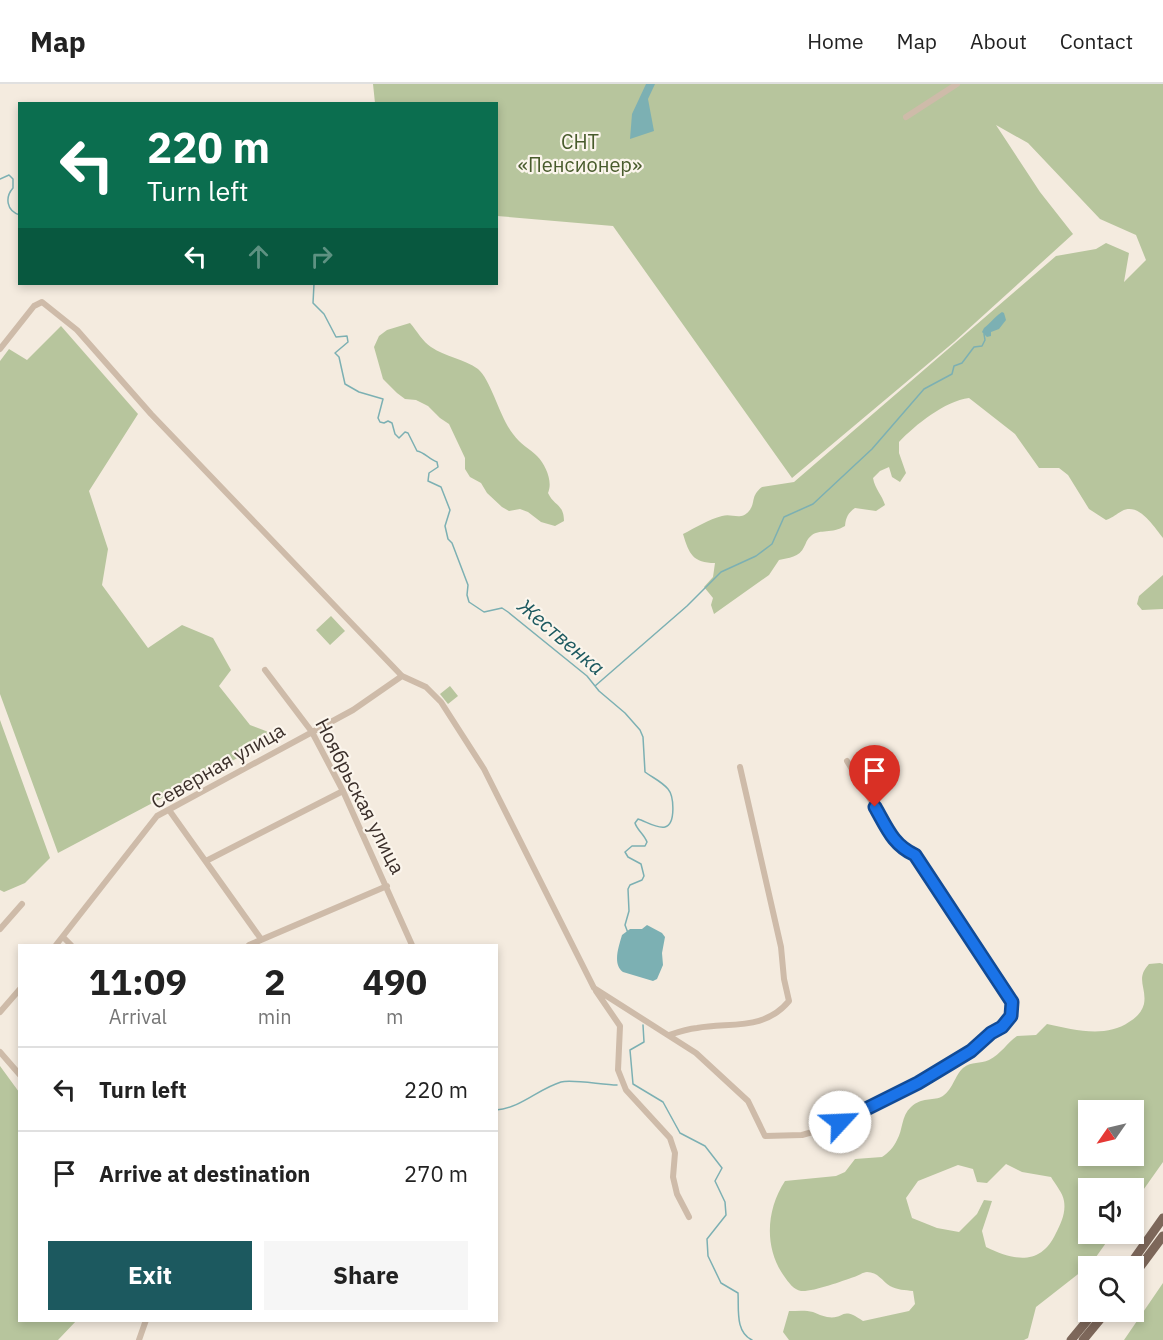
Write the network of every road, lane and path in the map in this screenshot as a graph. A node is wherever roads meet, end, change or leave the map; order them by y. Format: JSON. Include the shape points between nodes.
{"nodes":[{"id":1,"x":957,"y":84,"type":"edge"},
{"id":2,"x":906,"y":117,"type":"dead end"},
{"id":3,"x":0,"y":349,"type":"edge"},
{"id":4,"x":265,"y":670,"type":"dead end"},
{"id":5,"x":402,"y":676,"type":"junction"},
{"id":6,"x":312,"y":732,"type":"junction"},
{"id":7,"x":847,"y":761,"type":"dead end"},
{"id":8,"x":740,"y":767,"type":"dead end"},
{"id":9,"x":343,"y":791,"type":"junction"},
{"id":10,"x":169,"y":810,"type":"junction"},
{"id":11,"x":206,"y":861,"type":"junction"},
{"id":12,"x":387,"y":886,"type":"junction"},
{"id":13,"x":22,"y":904,"type":"dead end"},
{"id":14,"x":0,"y":929,"type":"edge"},
{"id":15,"x":63,"y":937,"type":"junction"},
{"id":16,"x":261,"y":939,"type":"junction"},
{"id":17,"x":57,"y":944,"type":"edge"},
{"id":18,"x":70,"y":944,"type":"edge"},
{"id":19,"x":251,"y":944,"type":"edge"},
{"id":20,"x":412,"y":944,"type":"edge"},
{"id":21,"x":594,"y":988,"type":"junction"},
{"id":22,"x":18,"y":991,"type":"edge"},
{"id":23,"x":0,"y":1012,"type":"edge"},
{"id":24,"x":669,"y":1035,"type":"junction"},
{"id":25,"x":0,"y":1052,"type":"edge"},
{"id":26,"x":18,"y":1073,"type":"edge"},
{"id":27,"x":689,"y":1217,"type":"dead end"},
{"id":28,"x":1163,"y":1218,"type":"edge"},
{"id":29,"x":1163,"y":1236,"type":"edge"},
{"id":30,"x":1136,"y":1256,"type":"edge"},
{"id":31,"x":1144,"y":1262,"type":"edge"},
{"id":32,"x":145,"y":1322,"type":"edge"},
{"id":33,"x":1086,"y":1322,"type":"edge"},
{"id":34,"x":1098,"y":1322,"type":"edge"},
{"id":35,"x":139,"y":1340,"type":"edge"},
{"id":36,"x":1071,"y":1340,"type":"edge"},
{"id":37,"x":1083,"y":1340,"type":"edge"}],
"edges":[{"from":1,"to":2,"type":"street"},
{"from":3,"to":5,"type":"street","via":[[34,306],[42,302],[77,330],[151,414]]},
{"from":4,"to":6,"type":"street","name":"Ноябрьская улица"},
{"from":5,"to":6,"type":"street","name":"Северная улица"},
{"from":5,"to":21,"type":"street","via":[[426,687],[441,702],[484,770]]},
{"from":6,"to":9,"type":"street","name":"Ноябрьская улица"},
{"from":6,"to":10,"type":"street","name":"Северная улица"},
{"from":7,"to":24,"type":"street","via":[[897,844],[915,855],[1012,1002],[1011,1016],[971,1051],[909,1088],[823,1129],[787,1137],[765,1136],[748,1101],[696,1053]]},
{"from":8,"to":24,"type":"street","via":[[781,947],[789,1001],[782,1010],[760,1021]]},
{"from":9,"to":11,"type":"street"},
{"from":9,"to":12,"type":"street","name":"Ноябрьская улица"},
{"from":10,"to":11,"type":"street"},
{"from":10,"to":15,"type":"street","name":"Северная улица","via":[[157,816]]},
{"from":11,"to":16,"type":"street"},
{"from":12,"to":16,"type":"street"},
{"from":12,"to":20,"type":"street","name":"Ноябрьская улица"},
{"from":13,"to":14,"type":"street"},
{"from":15,"to":17,"type":"street","name":"Северная улица"},
{"from":15,"to":18,"type":"street"},
{"from":16,"to":19,"type":"street"},
{"from":21,"to":24,"type":"street"},
{"from":21,"to":27,"type":"street","via":[[620,1026],[618,1070],[627,1090],[670,1138],[675,1153],[677,1194]]},
{"from":22,"to":23,"type":"street"},
{"from":25,"to":26,"type":"street"},
{"from":28,"to":30,"type":"main road"},
{"from":29,"to":31,"type":"main road"},
{"from":32,"to":35,"type":"street"},
{"from":33,"to":36,"type":"main road"},
{"from":34,"to":37,"type":"main road"}]}
